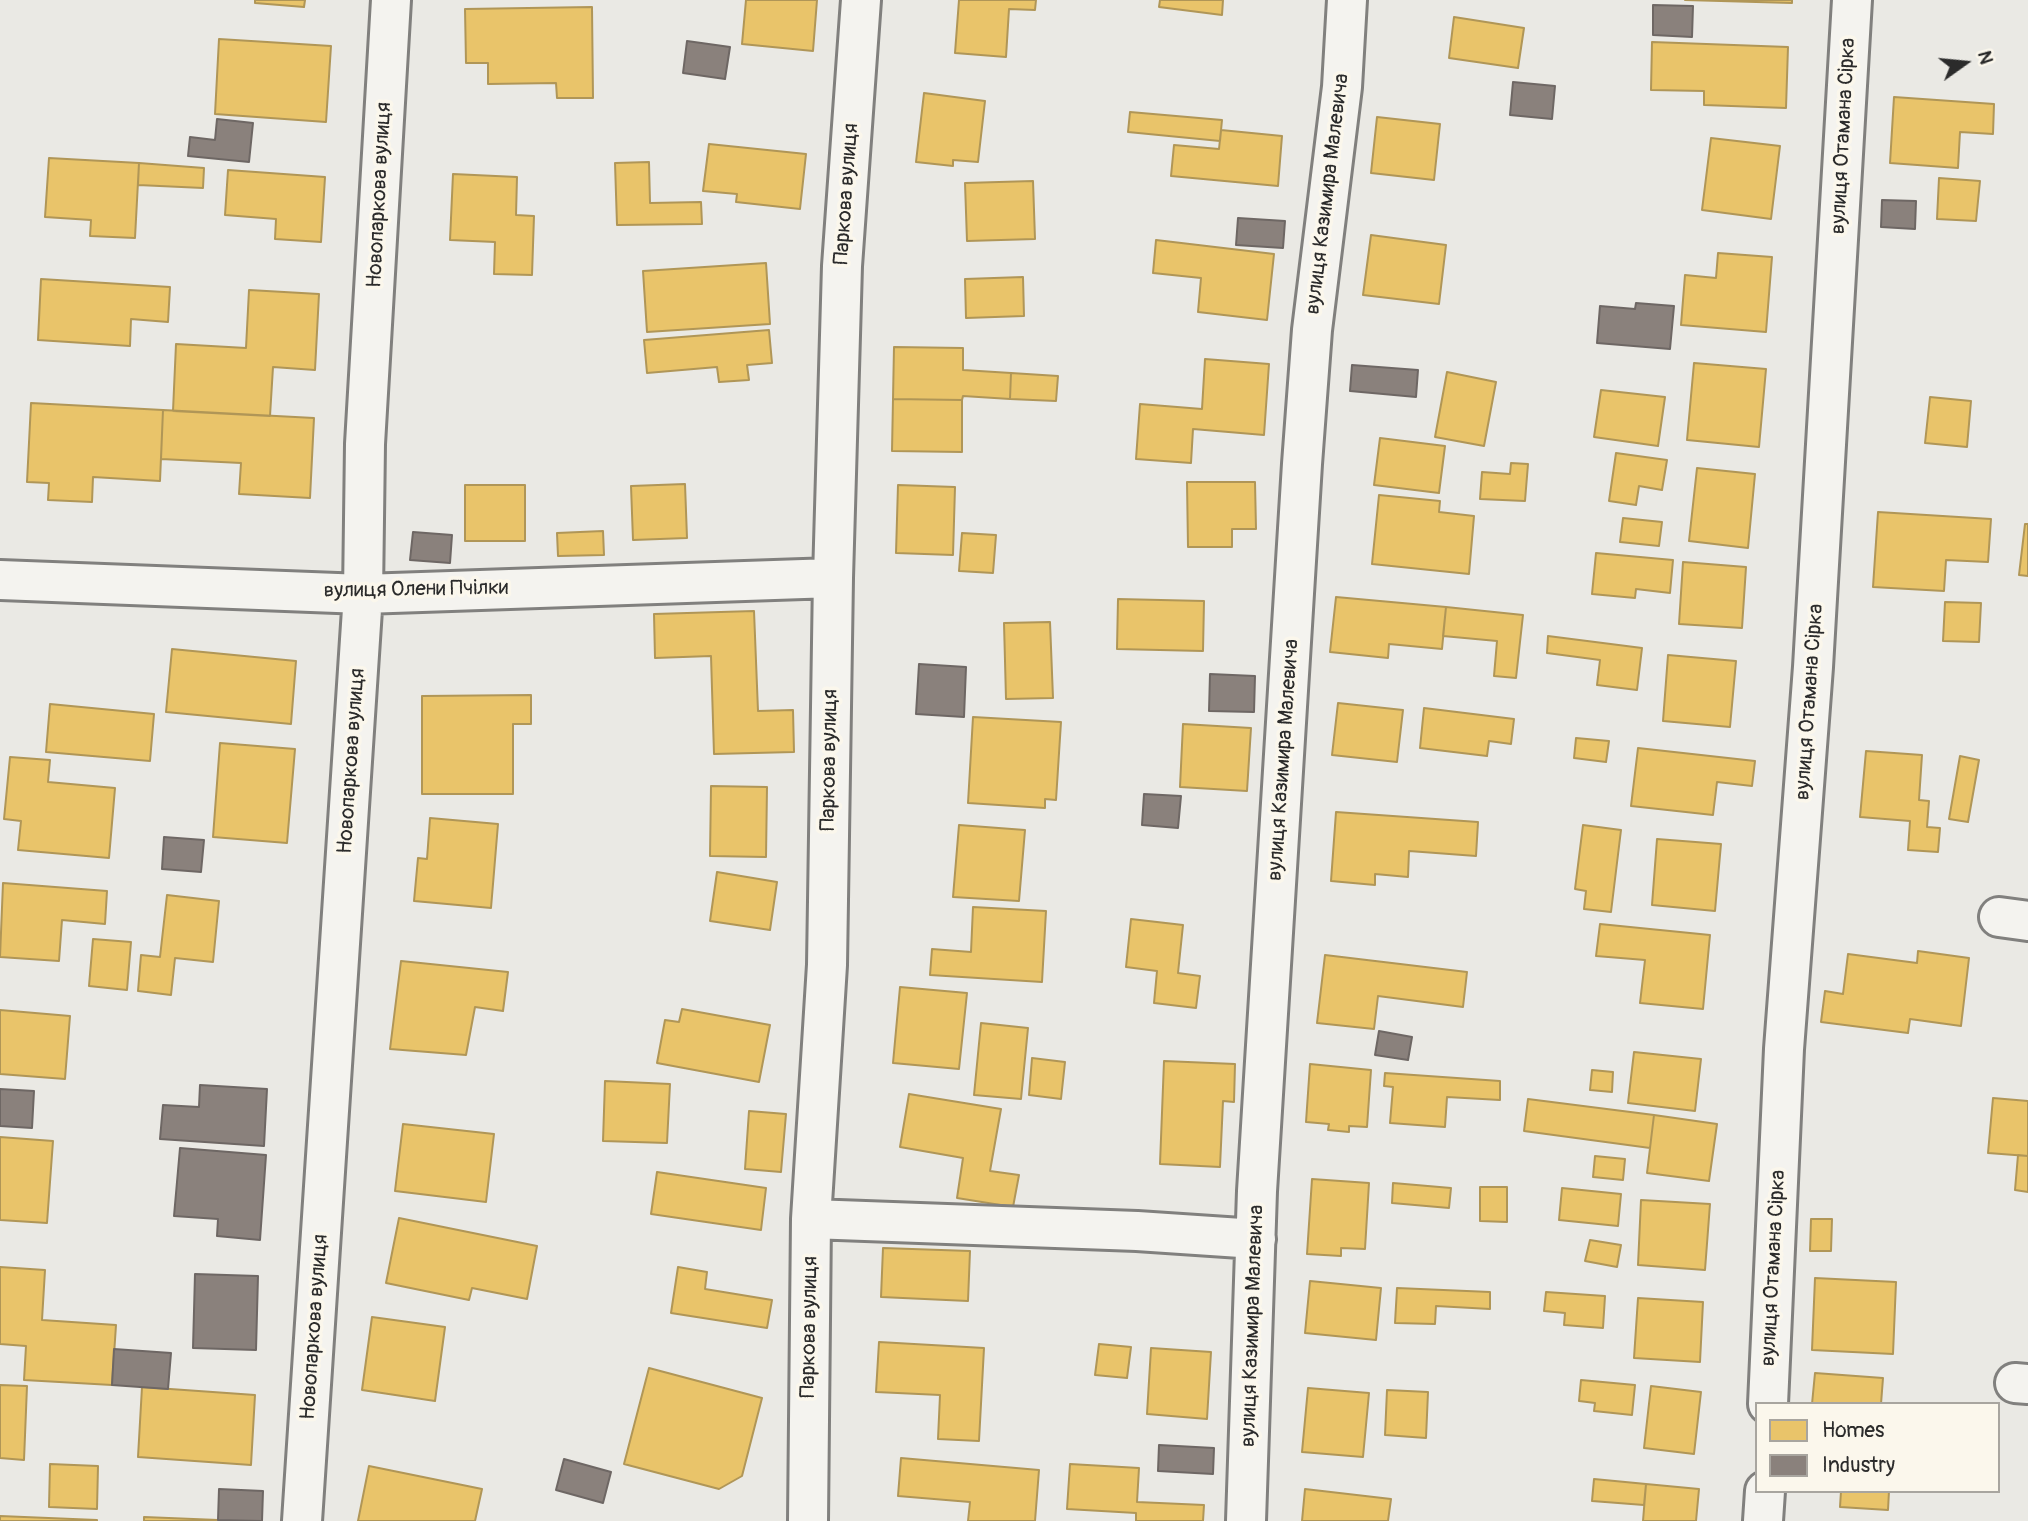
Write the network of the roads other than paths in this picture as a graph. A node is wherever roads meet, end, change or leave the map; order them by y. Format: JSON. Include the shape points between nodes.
{"nodes":[{"id":1,"x":391,"y":0,"type":"edge"},
{"id":2,"x":861,"y":0,"type":"edge"},
{"id":3,"x":1347,"y":0,"type":"edge"},
{"id":4,"x":1852,"y":0,"type":"edge"},
{"id":5,"x":833,"y":578,"type":"junction"},
{"id":6,"x":0,"y":580,"type":"edge"},
{"id":7,"x":363,"y":594,"type":"junction"},
{"id":8,"x":811,"y":1219,"type":"junction"},
{"id":9,"x":1256,"y":1239,"type":"junction"},
{"id":10,"x":1768,"y":1402,"type":"edge"},
{"id":11,"x":1765,"y":1493,"type":"edge"},
{"id":12,"x":302,"y":1521,"type":"edge"},
{"id":13,"x":808,"y":1521,"type":"edge"},
{"id":14,"x":1246,"y":1521,"type":"edge"},
{"id":15,"x":1763,"y":1521,"type":"edge"}],
"edges":[{"from":1,"to":7,"type":"street","name":"Новопаркова вулиця","via":[[365,444]]},
{"from":2,"to":5,"type":"street","name":"Паркова вулиця","via":[[842,266]]},
{"from":3,"to":9,"type":"street","name":"вулиця Казимира Малевича","via":[[1342,87],[1312,330]]},
{"from":4,"to":10,"type":"street","name":"вулиця Отамана Сірка","via":[[1814,667],[1784,1049]]},
{"from":5,"to":7,"type":"street","name":"вулиця Олени Пчілки"},
{"from":5,"to":8,"type":"street","name":"Паркова вулиця","via":[[827,965]]},
{"from":6,"to":7,"type":"street","name":"вулиця Олени Пчілки"},
{"from":7,"to":12,"type":"street","name":"Новопаркова вулиця"},
{"from":8,"to":9,"type":"street"},
{"from":8,"to":13,"type":"street","name":"Паркова вулиця"},
{"from":9,"to":14,"type":"street","name":"вулиця Казимира Малевича"},
{"from":11,"to":15,"type":"street"}]}
